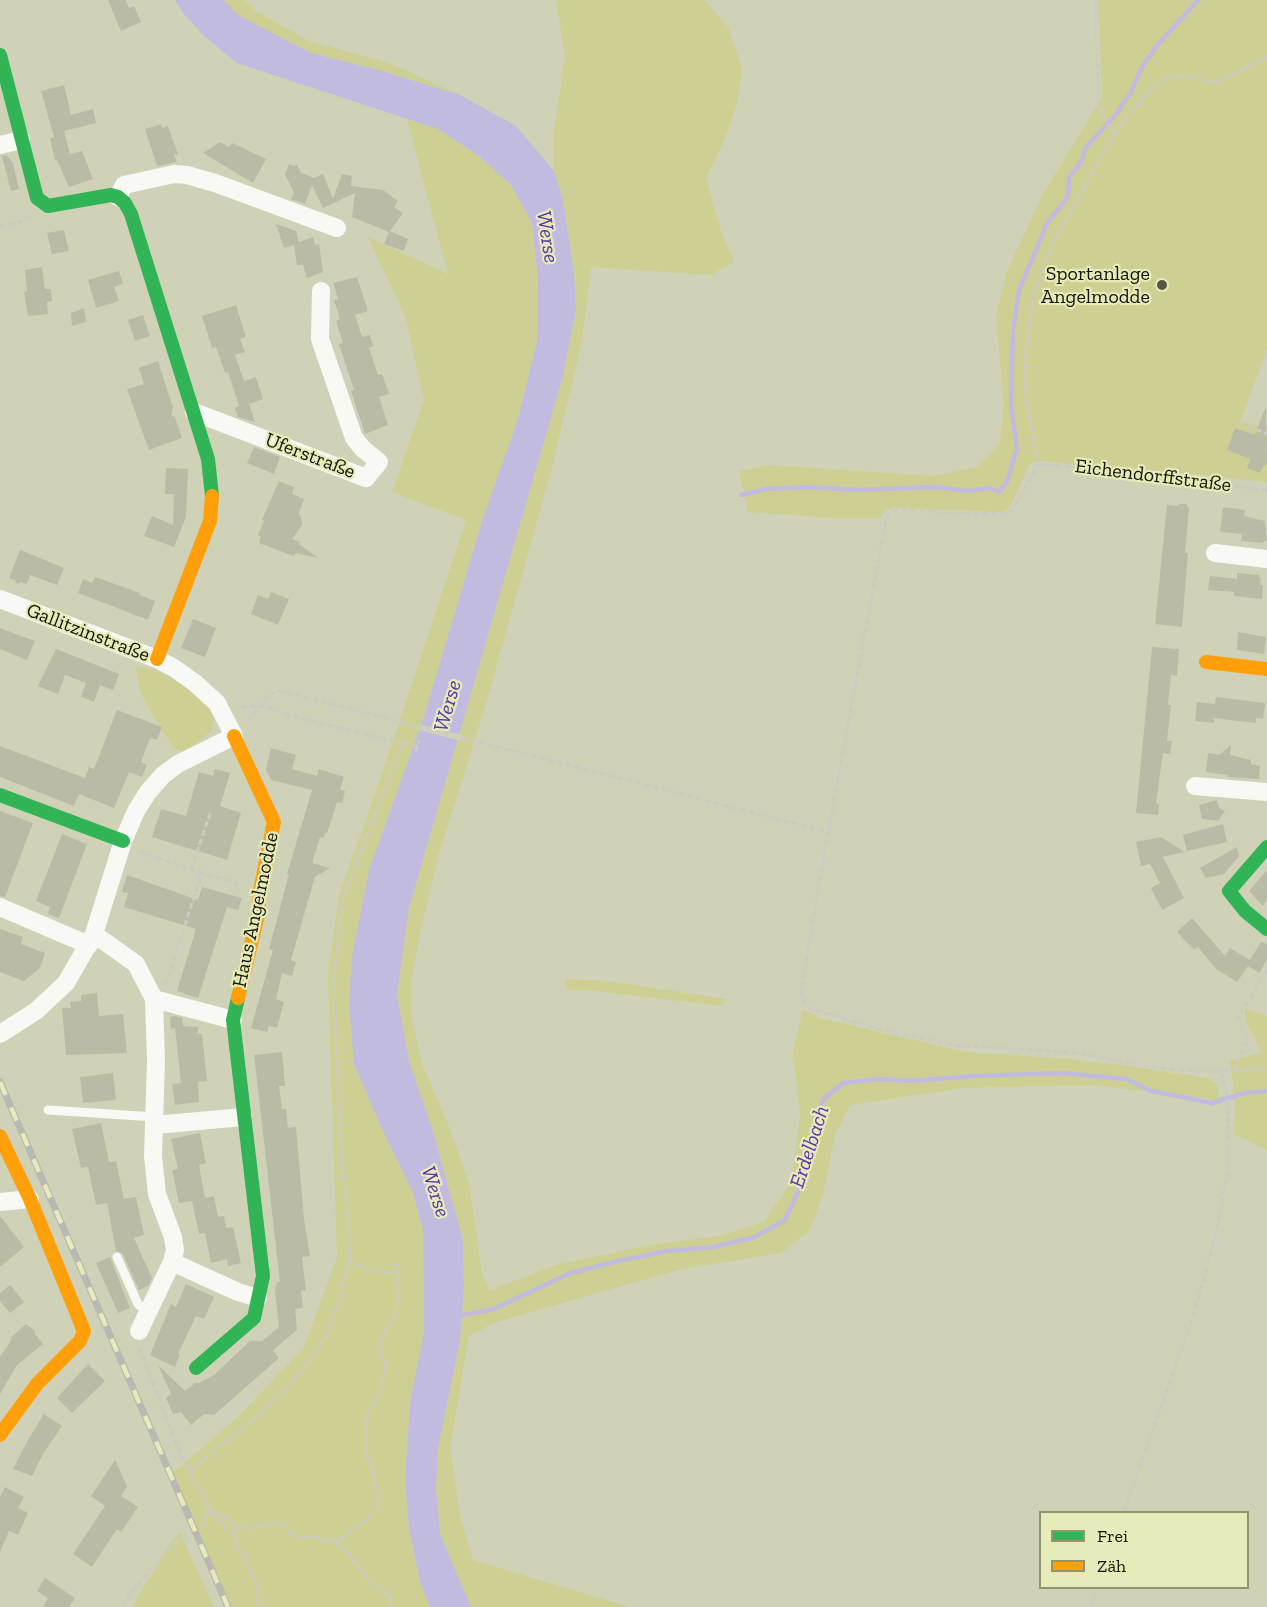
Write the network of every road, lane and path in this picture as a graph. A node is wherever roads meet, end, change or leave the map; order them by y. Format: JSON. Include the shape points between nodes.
{"nodes":[{"id":1,"x":1095,"y":0,"type":"edge"},
{"id":2,"x":0,"y":55,"type":"edge"},
{"id":3,"x":1267,"y":57,"type":"edge"},
{"id":4,"x":1114,"y":135,"type":"junction"},
{"id":5,"x":21,"y":140,"type":"junction"},
{"id":6,"x":0,"y":145,"type":"edge"},
{"id":7,"x":118,"y":197,"type":"junction"},
{"id":8,"x":42,"y":204,"type":"junction"},
{"id":9,"x":0,"y":226,"type":"edge"},
{"id":10,"x":337,"y":228,"type":"dead end"},
{"id":11,"x":321,"y":291,"type":"dead end"},
{"id":12,"x":194,"y":412,"type":"junction"},
{"id":13,"x":1239,"y":423,"type":"dead end"},
{"id":14,"x":1267,"y":434,"type":"edge"},
{"id":15,"x":1038,"y":465,"type":"junction"},
{"id":16,"x":1267,"y":490,"type":"edge"},
{"id":17,"x":1215,"y":553,"type":"dead end"},
{"id":18,"x":1267,"y":559,"type":"edge"},
{"id":19,"x":0,"y":600,"type":"edge"},
{"id":20,"x":157,"y":659,"type":"junction"},
{"id":21,"x":1206,"y":662,"type":"dead end"},
{"id":22,"x":174,"y":668,"type":"joint"},
{"id":23,"x":1267,"y":669,"type":"edge"},
{"id":24,"x":260,"y":705,"type":"junction"},
{"id":25,"x":223,"y":712,"type":"junction"},
{"id":26,"x":234,"y":736,"type":"junction"},
{"id":27,"x":418,"y":740,"type":"dead end"},
{"id":28,"x":403,"y":743,"type":"junction"},
{"id":29,"x":417,"y":746,"type":"junction"},
{"id":30,"x":416,"y":752,"type":"dead end"},
{"id":31,"x":1195,"y":786,"type":"dead end"},
{"id":32,"x":1267,"y":792,"type":"edge"},
{"id":33,"x":0,"y":795,"type":"edge"},
{"id":34,"x":211,"y":811,"type":"dead end"},
{"id":35,"x":828,"y":832,"type":"junction"},
{"id":36,"x":122,"y":844,"type":"junction"},
{"id":37,"x":1267,"y":846,"type":"edge"},
{"id":38,"x":191,"y":870,"type":"junction"},
{"id":39,"x":202,"y":873,"type":"junction"},
{"id":40,"x":260,"y":891,"type":"junction"},
{"id":41,"x":0,"y":907,"type":"edge"},
{"id":42,"x":1267,"y":928,"type":"edge"},
{"id":43,"x":91,"y":940,"type":"junction"},
{"id":44,"x":1267,"y":971,"type":"edge"},
{"id":45,"x":154,"y":999,"type":"junction"},
{"id":46,"x":233,"y":1020,"type":"junction"},
{"id":47,"x":0,"y":1034,"type":"edge"},
{"id":48,"x":1267,"y":1069,"type":"edge"},
{"id":49,"x":1236,"y":1071,"type":"junction"},
{"id":50,"x":1221,"y":1072,"type":"junction"},
{"id":51,"x":48,"y":1110,"type":"dead end"},
{"id":52,"x":243,"y":1117,"type":"junction"},
{"id":53,"x":155,"y":1121,"type":"junction"},
{"id":54,"x":0,"y":1136,"type":"edge"},
{"id":55,"x":30,"y":1199,"type":"junction"},
{"id":56,"x":0,"y":1202,"type":"edge"},
{"id":57,"x":117,"y":1257,"type":"dead end"},
{"id":58,"x":349,"y":1260,"type":"junction"},
{"id":59,"x":172,"y":1262,"type":"junction"},
{"id":60,"x":258,"y":1298,"type":"junction"},
{"id":61,"x":148,"y":1313,"type":"junction"},
{"id":62,"x":139,"y":1331,"type":"joint"},
{"id":63,"x":196,"y":1368,"type":"dead end"},
{"id":64,"x":0,"y":1435,"type":"edge"},
{"id":65,"x":190,"y":1470,"type":"junction"},
{"id":66,"x":208,"y":1508,"type":"junction"},
{"id":67,"x":1124,"y":1511,"type":"edge"},
{"id":68,"x":237,"y":1526,"type":"junction"},
{"id":69,"x":201,"y":1527,"type":"dead end"},
{"id":70,"x":187,"y":1535,"type":"dead end"},
{"id":71,"x":236,"y":1536,"type":"junction"},
{"id":72,"x":334,"y":1540,"type":"junction"},
{"id":73,"x":1096,"y":1589,"type":"edge"},
{"id":74,"x":122,"y":1607,"type":"edge"},
{"id":75,"x":264,"y":1607,"type":"edge"},
{"id":76,"x":392,"y":1607,"type":"edge"},
{"id":77,"x":1091,"y":1607,"type":"edge"}],
"edges":[{"from":1,"to":4,"type":"path","via":[[1100,108]]},
{"from":2,"to":5,"type":"street"},
{"from":3,"to":4,"type":"path","via":[[1220,81],[1178,75],[1166,79],[1153,88]]},
{"from":4,"to":15,"type":"path","via":[[1052,246],[1034,298],[1025,381]]},
{"from":5,"to":6,"type":"street"},
{"from":5,"to":8,"type":"street","via":[[34,192]]},
{"from":7,"to":8,"type":"street"},
{"from":7,"to":10,"type":"street","via":[[124,185],[174,174],[187,175]]},
{"from":7,"to":12,"type":"street","via":[[130,214]]},
{"from":8,"to":9,"type":"path","via":[[20,222]]},
{"from":11,"to":12,"type":"street","name":"Uferstraße","via":[[320,339],[354,438],[379,462],[366,478]]},
{"from":12,"to":20,"type":"street","via":[[208,459],[210,522]]},
{"from":13,"to":14,"type":"path"},
{"from":15,"to":16,"type":"path","name":"Eichendorffstraße"},
{"from":15,"to":35,"type":"path","via":[[1012,511],[1002,514],[895,510],[886,520]]},
{"from":17,"to":18,"type":"street"},
{"from":19,"to":20,"type":"street","name":"Gallitzinstraße"},
{"from":20,"to":22,"type":"street","name":"Gallitzinstraße"},
{"from":21,"to":23,"type":"street"},
{"from":22,"to":25,"type":"street","name":"Haus Angelmodde"},
{"from":24,"to":25,"type":"path"},
{"from":24,"to":28,"type":"path"},
{"from":24,"to":35,"type":"path","via":[[277,690]]},
{"from":25,"to":26,"type":"street","name":"Haus Angelmodde"},
{"from":26,"to":36,"type":"street","via":[[194,754],[163,775],[136,810]]},
{"from":26,"to":40,"type":"street","name":"Haus Angelmodde","via":[[274,822]]},
{"from":27,"to":29,"type":"path"},
{"from":28,"to":29,"type":"path"},
{"from":28,"to":58,"type":"path","via":[[343,898],[335,967]]},
{"from":29,"to":30,"type":"path"},
{"from":31,"to":32,"type":"street"},
{"from":33,"to":36,"type":"street"},
{"from":34,"to":38,"type":"path"},
{"from":35,"to":50,"type":"path","via":[[801,992],[809,1008],[881,1030],[959,1046],[1071,1052],[1143,1066]]},
{"from":36,"to":38,"type":"path"},
{"from":36,"to":43,"type":"street"},
{"from":37,"to":42,"type":"street","via":[[1230,891],[1245,911]]},
{"from":38,"to":39,"type":"path"},
{"from":39,"to":40,"type":"path"},
{"from":39,"to":45,"type":"path","via":[[165,987]]},
{"from":40,"to":46,"type":"street","name":"Haus Angelmodde"},
{"from":41,"to":43,"type":"street"},
{"from":43,"to":45,"type":"street","via":[[136,964]]},
{"from":43,"to":47,"type":"street","via":[[66,983],[36,1011]]},
{"from":44,"to":49,"type":"path","via":[[1238,1017],[1248,1041]]},
{"from":45,"to":46,"type":"street"},
{"from":45,"to":53,"type":"street"},
{"from":46,"to":52,"type":"street","name":"Haus Angelmodde"},
{"from":48,"to":49,"type":"path"},
{"from":49,"to":50,"type":"path"},
{"from":50,"to":67,"type":"path","via":[[1229,1120],[1228,1171],[1214,1242],[1195,1311]]},
{"from":51,"to":53,"type":"lane"},
{"from":52,"to":53,"type":"street"},
{"from":52,"to":60,"type":"street","name":"Haus Angelmodde","via":[[263,1276]]},
{"from":53,"to":59,"type":"street","via":[[157,1194],[173,1237]]},
{"from":54,"to":55,"type":"street"},
{"from":55,"to":56,"type":"street"},
{"from":55,"to":64,"type":"street","via":[[84,1331],[80,1341],[37,1384]]},
{"from":57,"to":61,"type":"lane","via":[[138,1304]]},
{"from":58,"to":65,"type":"path","via":[[327,1335],[303,1370],[266,1409]]},
{"from":58,"to":72,"type":"path","via":[[390,1274],[397,1264],[399,1293],[396,1311],[378,1350],[386,1363],[380,1393],[367,1420],[366,1454],[374,1472],[378,1509],[348,1534]]},
{"from":59,"to":60,"type":"street"},
{"from":59,"to":61,"type":"street"},
{"from":60,"to":63,"type":"street","name":"Haus Angelmodde","via":[[254,1318]]},
{"from":61,"to":62,"type":"street"},
{"from":62,"to":65,"type":"path","via":[[140,1348],[181,1456]]},
{"from":65,"to":66,"type":"path"},
{"from":66,"to":68,"type":"path"},
{"from":66,"to":69,"type":"path"},
{"from":66,"to":71,"type":"path"},
{"from":68,"to":71,"type":"path"},
{"from":68,"to":72,"type":"path","via":[[248,1529],[275,1522],[302,1538]]},
{"from":70,"to":74,"type":"path","via":[[168,1549]]},
{"from":71,"to":75,"type":"path","via":[[236,1545],[259,1588],[258,1602]]},
{"from":72,"to":76,"type":"path","via":[[345,1548],[370,1583],[389,1595]]},
{"from":73,"to":77,"type":"path"}]}
